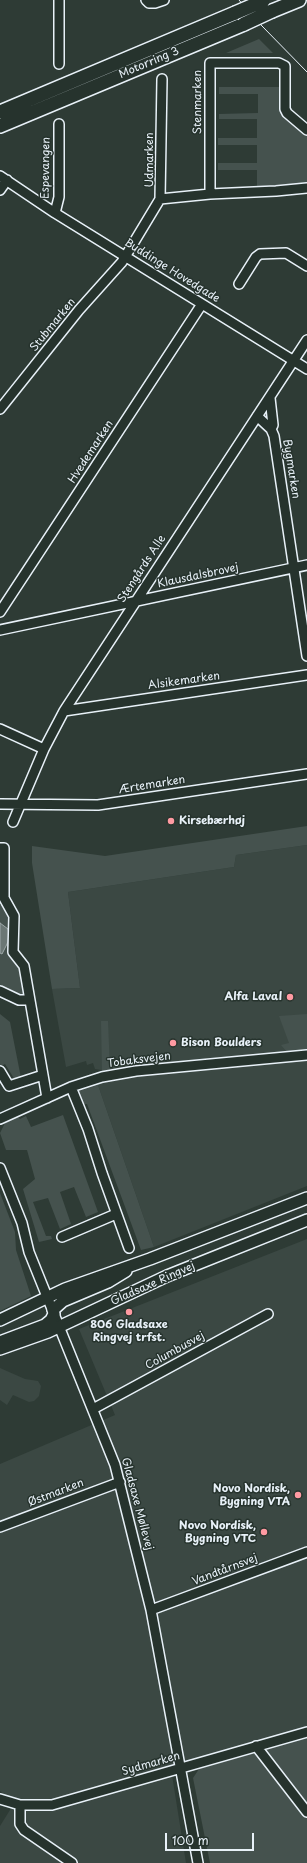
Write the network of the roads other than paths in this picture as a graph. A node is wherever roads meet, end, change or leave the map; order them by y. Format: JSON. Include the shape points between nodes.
{"nodes":[{"id":1,"x":59,"y":0,"type":"edge"},
{"id":2,"x":146,"y":0,"type":"edge"},
{"id":3,"x":164,"y":0,"type":"edge"},
{"id":4,"x":299,"y":0,"type":"edge"},
{"id":5,"x":267,"y":4,"type":"edge"},
{"id":6,"x":59,"y":64,"type":"dead end"},
{"id":7,"x":162,"y":79,"type":"dead end"},
{"id":8,"x":0,"y":112,"type":"edge"},
{"id":9,"x":58,"y":124,"type":"dead end"},
{"id":10,"x":0,"y":126,"type":"edge"},
{"id":11,"x":307,"y":130,"type":"edge"},
{"id":12,"x":2,"y":182,"type":"edge"},
{"id":13,"x":307,"y":188,"type":"edge"},
{"id":14,"x":210,"y":194,"type":"junction"},
{"id":15,"x":160,"y":199,"type":"junction"},
{"id":16,"x":55,"y":213,"type":"junction"},
{"id":17,"x":125,"y":256,"type":"junction"},
{"id":18,"x":307,"y":266,"type":"edge"},
{"id":19,"x":239,"y":284,"type":"dead end"},
{"id":20,"x":202,"y":304,"type":"junction"},
{"id":21,"x":307,"y":340,"type":"edge"},
{"id":22,"x":293,"y":361,"type":"junction"},
{"id":23,"x":307,"y":369,"type":"edge"},
{"id":24,"x":270,"y":398,"type":"junction"},
{"id":25,"x":0,"y":409,"type":"edge"},
{"id":26,"x":257,"y":416,"type":"junction"},
{"id":27,"x":271,"y":429,"type":"junction"},
{"id":28,"x":307,"y":565,"type":"edge"},
{"id":29,"x":294,"y":568,"type":"junction"},
{"id":30,"x":134,"y":602,"type":"junction"},
{"id":31,"x":0,"y":612,"type":"edge"},
{"id":32,"x":0,"y":630,"type":"edge"},
{"id":33,"x":307,"y":656,"type":"edge"},
{"id":34,"x":307,"y":675,"type":"edge"},
{"id":35,"x":64,"y":711,"type":"junction"},
{"id":36,"x":0,"y":729,"type":"edge"},
{"id":37,"x":44,"y":749,"type":"junction"},
{"id":38,"x":307,"y":774,"type":"edge"},
{"id":39,"x":0,"y":804,"type":"edge"},
{"id":40,"x":21,"y":804,"type":"junction"},
{"id":41,"x":13,"y":822,"type":"dead end"},
{"id":42,"x":3,"y":846,"type":"edge"},
{"id":43,"x":2,"y":899,"type":"edge"},
{"id":44,"x":0,"y":991,"type":"edge"},
{"id":45,"x":30,"y":1000,"type":"junction"},
{"id":46,"x":307,"y":1055,"type":"edge"},
{"id":47,"x":0,"y":1071,"type":"edge"},
{"id":48,"x":43,"y":1075,"type":"junction"},
{"id":49,"x":71,"y":1087,"type":"junction"},
{"id":50,"x":46,"y":1098,"type":"junction"},
{"id":51,"x":0,"y":1119,"type":"edge"},
{"id":52,"x":0,"y":1168,"type":"edge"},
{"id":53,"x":307,"y":1198,"type":"edge"},
{"id":54,"x":116,"y":1214,"type":"junction"},
{"id":55,"x":307,"y":1220,"type":"edge"},
{"id":56,"x":62,"y":1237,"type":"dead end"},
{"id":57,"x":130,"y":1248,"type":"dead end"},
{"id":58,"x":142,"y":1262,"type":"junction"},
{"id":59,"x":47,"y":1296,"type":"junction"},
{"id":60,"x":53,"y":1312,"type":"junction"},
{"id":61,"x":268,"y":1314,"type":"dead end"},
{"id":62,"x":0,"y":1320,"type":"edge"},
{"id":63,"x":59,"y":1327,"type":"junction"},
{"id":64,"x":0,"y":1342,"type":"edge"},
{"id":65,"x":0,"y":1349,"type":"edge"},
{"id":66,"x":93,"y":1409,"type":"junction"},
{"id":67,"x":120,"y":1482,"type":"junction"},
{"id":68,"x":0,"y":1527,"type":"edge"},
{"id":69,"x":307,"y":1552,"type":"edge"},
{"id":70,"x":151,"y":1610,"type":"junction"},
{"id":71,"x":307,"y":1732,"type":"edge"},
{"id":72,"x":256,"y":1746,"type":"junction"},
{"id":73,"x":179,"y":1768,"type":"junction"},
{"id":74,"x":0,"y":1799,"type":"edge"},
{"id":75,"x":20,"y":1805,"type":"junction"},
{"id":76,"x":307,"y":1812,"type":"edge"},
{"id":77,"x":72,"y":1863,"type":"edge"},
{"id":78,"x":198,"y":1863,"type":"edge"}],
"edges":[{"from":1,"to":6,"type":"street"},
{"from":2,"to":3,"type":"street","via":[[150,3]]},
{"from":4,"to":5,"type":"highway","name":"Motorring 3"},
{"from":5,"to":8,"type":"highway","name":"Motorring 3","bridge":true,"via":[[235,13]]},
{"from":5,"to":10,"type":"highway","name":"Motorring 3","bridge":true,"via":[[244,24]]},
{"from":7,"to":15,"type":"street","name":"Udmarken"},
{"from":9,"to":16,"type":"street","name":"Espevangen","via":[[59,197]]},
{"from":11,"to":14,"type":"street","name":"Stenmarken","via":[[285,109],[285,66],[279,63],[210,63]]},
{"from":12,"to":16,"type":"street","name":"Buddinge Hovedgade","via":[[25,193]]},
{"from":13,"to":14,"type":"street"},
{"from":14,"to":15,"type":"street"},
{"from":15,"to":17,"type":"street","name":"Udmarken"},
{"from":16,"to":17,"type":"street","name":"Buddinge Hovedgade"},
{"from":17,"to":20,"type":"street","name":"Buddinge Hovedgade"},
{"from":17,"to":25,"type":"street","name":"Stubmarken"},
{"from":18,"to":19,"type":"street","via":[[286,253],[260,254],[256,256]]},
{"from":20,"to":22,"type":"street","name":"Buddinge Hovedgade"},
{"from":20,"to":31,"type":"street","name":"Hvedemarken"},
{"from":21,"to":22,"type":"street","name":"Stengårds Alle"},
{"from":22,"to":23,"type":"street","name":"Buddinge Hovedgade"},
{"from":22,"to":24,"type":"street","name":"Stengårds Alle"},
{"from":24,"to":26,"type":"street","name":"Stengårds Alle"},
{"from":24,"to":27,"type":"street","name":"Bygmarken","via":[[273,425]]},
{"from":26,"to":27,"type":"street","name":"Bygmarken"},
{"from":26,"to":30,"type":"street","name":"Stengårds Alle"},
{"from":27,"to":29,"type":"street","name":"Bygmarken"},
{"from":28,"to":29,"type":"street","name":"Klausdalsbrovej"},
{"from":29,"to":30,"type":"street","name":"Klausdalsbrovej"},
{"from":29,"to":33,"type":"street","name":"Bygmarken"},
{"from":30,"to":32,"type":"street","name":"Klausdalsbrovej"},
{"from":30,"to":35,"type":"street","name":"Stengårds Alle"},
{"from":34,"to":35,"type":"street","name":"Alsikemarken"},
{"from":35,"to":37,"type":"street","name":"Stengårds Alle"},
{"from":36,"to":37,"type":"street"},
{"from":37,"to":40,"type":"street","name":"Stengårds Alle"},
{"from":38,"to":40,"type":"street","name":"Ærtemarken","via":[[98,805]]},
{"from":39,"to":40,"type":"street","name":"Ærtemarken"},
{"from":40,"to":41,"type":"street","name":"Stengårds Alle"},
{"from":42,"to":43,"type":"street"},
{"from":43,"to":45,"type":"street","via":[[14,916],[13,952],[24,966]]},
{"from":44,"to":45,"type":"street","via":[[19,1000]]},
{"from":45,"to":48,"type":"street"},
{"from":46,"to":49,"type":"street","name":"Tobaksvejen","via":[[136,1071],[102,1077]]},
{"from":47,"to":48,"type":"street","via":[[9,1086]]},
{"from":48,"to":50,"type":"street"},
{"from":49,"to":50,"type":"street","name":"Tobaksvejen"},
{"from":49,"to":54,"type":"street"},
{"from":50,"to":51,"type":"street","name":"Tobaksvejen"},
{"from":52,"to":59,"type":"street","name":"Gladsaxe Møllevej"},
{"from":53,"to":58,"type":"main road","name":"Gladsaxe Ringvej"},
{"from":54,"to":56,"type":"street"},
{"from":54,"to":57,"type":"street"},
{"from":55,"to":63,"type":"main road","name":"Gladsaxe Ringvej","via":[[167,1276]]},
{"from":58,"to":59,"type":"main road","name":"Gladsaxe Ringvej"},
{"from":58,"to":60,"type":"main road","name":"Gladsaxe Ringvej","via":[[108,1282],[63,1301]]},
{"from":59,"to":60,"type":"street","name":"Gladsaxe Møllevej"},
{"from":59,"to":62,"type":"main road","name":"Gladsaxe Ringvej"},
{"from":60,"to":63,"type":"street","name":"Gladsaxe Møllevej"},
{"from":60,"to":64,"type":"main road","name":"Gladsaxe Ringvej","via":[[51,1320],[45,1325]]},
{"from":61,"to":66,"type":"street","name":"Columbusvej"},
{"from":63,"to":65,"type":"main road","name":"Gladsaxe Ringvej"},
{"from":63,"to":66,"type":"street","name":"Gladsaxe Møllevej"},
{"from":66,"to":67,"type":"street","name":"Gladsaxe Møllevej"},
{"from":67,"to":68,"type":"street","name":"Østmarken"},
{"from":67,"to":70,"type":"street","name":"Gladsaxe Møllevej"},
{"from":69,"to":70,"type":"street","name":"Vandtårnsvej"},
{"from":70,"to":73,"type":"street","name":"Gladsaxe Møllevej"},
{"from":71,"to":72,"type":"street","name":"Sydmarken"},
{"from":72,"to":73,"type":"street","name":"Sydmarken"},
{"from":72,"to":76,"type":"street"},
{"from":73,"to":75,"type":"street","name":"Sydmarken","via":[[52,1805]]},
{"from":73,"to":78,"type":"street","name":"Gladsaxe Møllevej"},
{"from":74,"to":75,"type":"street","name":"Sydmarken"},
{"from":75,"to":77,"type":"street","via":[[20,1824],[24,1830]]}]}
